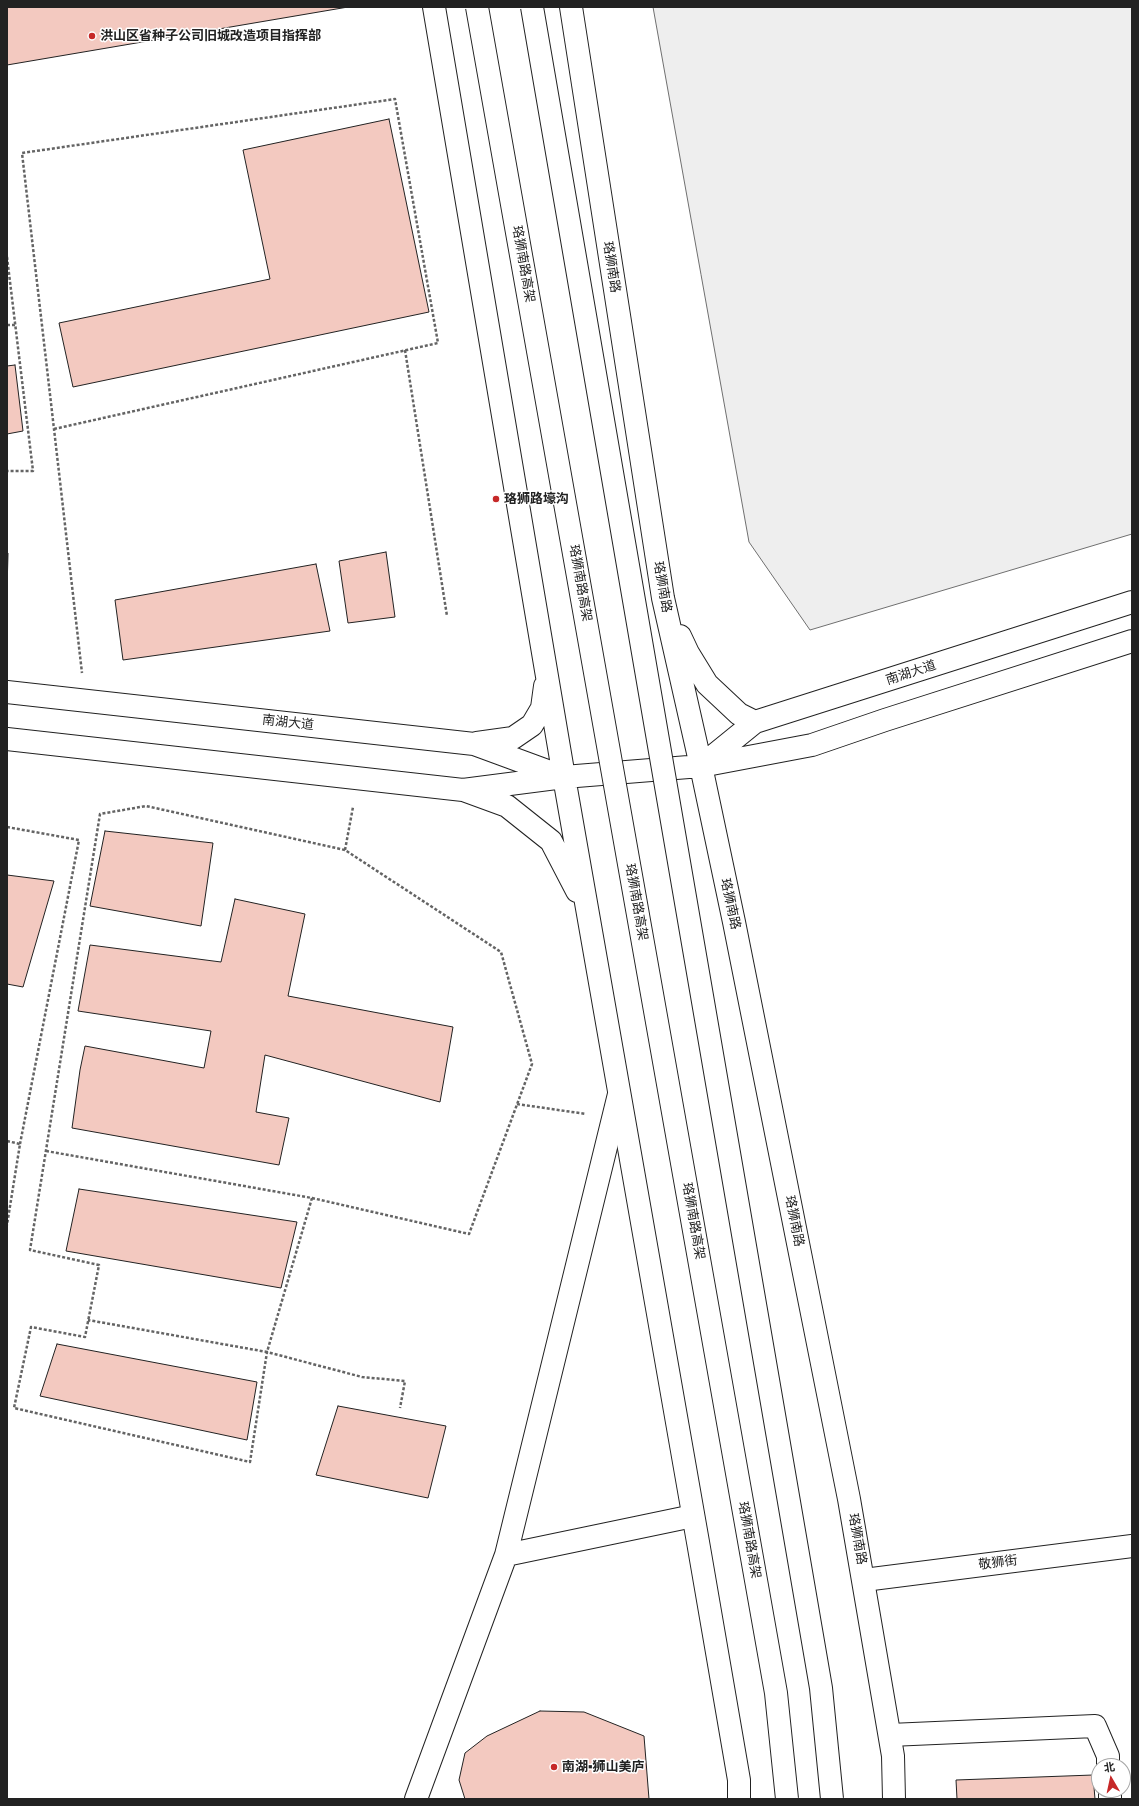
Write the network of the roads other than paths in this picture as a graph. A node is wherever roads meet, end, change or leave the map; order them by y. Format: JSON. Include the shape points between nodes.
{"nodes":[{"id":1,"x":434,"y":7,"type":"edge"},
{"id":2,"x":477,"y":7,"type":"edge"},
{"id":3,"x":532,"y":7,"type":"edge"},
{"id":4,"x":571,"y":7,"type":"edge"},
{"id":5,"x":663,"y":598,"type":"junction"},
{"id":6,"x":1132,"y":602,"type":"edge"},
{"id":7,"x":1132,"y":640,"type":"edge"},
{"id":8,"x":546,"y":669,"type":"junction"},
{"id":9,"x":7,"y":692,"type":"edge"},
{"id":10,"x":755,"y":722,"type":"junction"},
{"id":11,"x":7,"y":739,"type":"edge"},
{"id":12,"x":474,"y":744,"type":"junction"},
{"id":13,"x":701,"y":766,"type":"junction"},
{"id":14,"x":564,"y":777,"type":"junction"},
{"id":15,"x":463,"y":790,"type":"junction"},
{"id":16,"x":587,"y":911,"type":"junction"},
{"id":17,"x":619,"y":1094,"type":"junction"},
{"id":18,"x":693,"y":1516,"type":"junction"},
{"id":19,"x":1132,"y":1546,"type":"edge"},
{"id":20,"x":506,"y":1555,"type":"junction"},
{"id":21,"x":864,"y":1580,"type":"junction"},
{"id":22,"x":890,"y":1735,"type":"junction"},
{"id":23,"x":1108,"y":1758,"type":"edge"},
{"id":24,"x":416,"y":1799,"type":"edge"},
{"id":25,"x":739,"y":1799,"type":"edge"},
{"id":26,"x":787,"y":1799,"type":"edge"},
{"id":27,"x":832,"y":1799,"type":"edge"},
{"id":28,"x":894,"y":1799,"type":"edge"}],
"edges":[{"from":1,"to":8,"type":"main road"},
{"from":2,"to":26,"type":"main road","name":"珞狮南路高架","bridge":true,"via":[[775,1686]]},
{"from":3,"to":27,"type":"main road","bridge":true,"via":[[821,1688]]},
{"from":4,"to":5,"type":"main road","name":"珞狮南路"},
{"from":5,"to":10,"type":"main road","via":[[688,653],[707,684],[739,714]]},
{"from":5,"to":13,"type":"main road","name":"珞狮南路"},
{"from":6,"to":10,"type":"main road","name":"南湖大道"},
{"from":7,"to":13,"type":"main road","name":"南湖大道","via":[[812,745]]},
{"from":8,"to":12,"type":"main road","via":[[542,708],[532,725],[513,738]]},
{"from":8,"to":14,"type":"main road"},
{"from":9,"to":12,"type":"main road","name":"南湖大道"},
{"from":10,"to":13,"type":"main road","name":"南湖大道"},
{"from":11,"to":15,"type":"main road","name":"南湖大道"},
{"from":12,"to":14,"type":"main road","name":"南湖大道"},
{"from":13,"to":14,"type":"main road","name":"南湖大道"},
{"from":13,"to":21,"type":"main road","name":"珞狮南路","via":[[736,930]]},
{"from":14,"to":15,"type":"main road","name":"南湖大道"},
{"from":14,"to":16,"type":"main road"},
{"from":15,"to":16,"type":"main road","via":[[507,806],[551,841]]},
{"from":16,"to":17,"type":"main road"},
{"from":17,"to":18,"type":"main road"},
{"from":17,"to":20,"type":"main road"},
{"from":18,"to":20,"type":"main road"},
{"from":18,"to":25,"type":"main road","via":[[739,1780]]},
{"from":19,"to":21,"type":"main road","name":"敬狮街"},
{"from":20,"to":24,"type":"main road"},
{"from":21,"to":22,"type":"main road","name":"珞狮南路"},
{"from":22,"to":23,"type":"main road","via":[[1095,1726]]},
{"from":22,"to":28,"type":"main road","name":"珞狮南路","via":[[894,1756]]}]}
